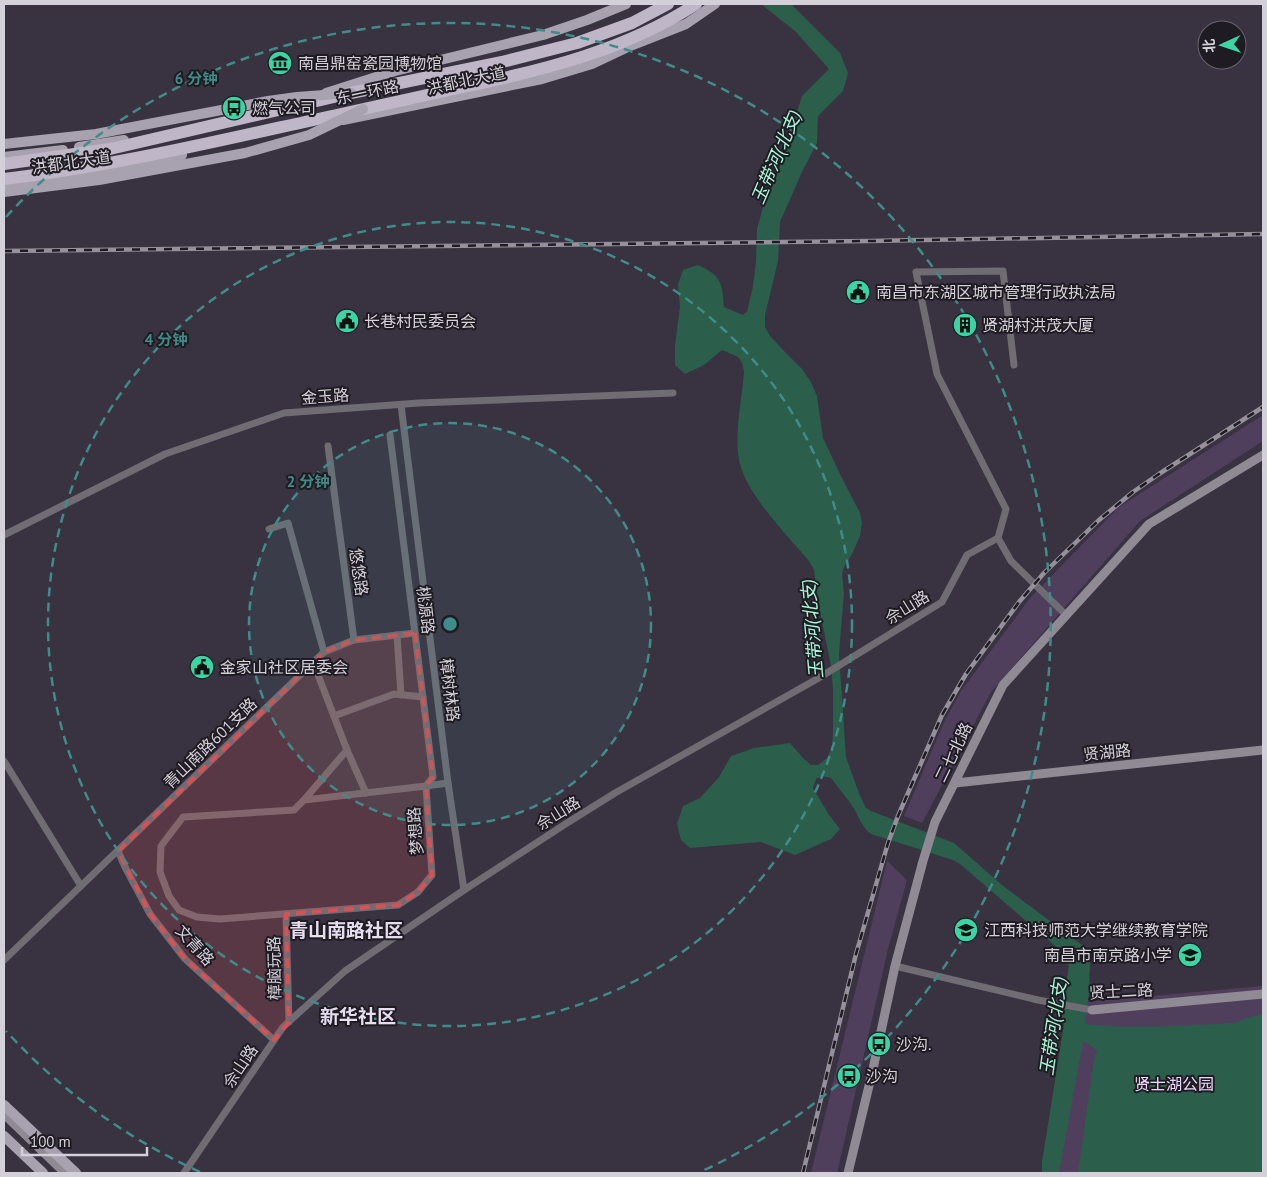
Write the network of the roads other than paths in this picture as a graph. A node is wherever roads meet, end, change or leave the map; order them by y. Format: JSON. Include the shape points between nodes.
{"nodes":[{"id":1,"x":626,"y":4,"type":"edge"},
{"id":2,"x":668,"y":4,"type":"edge"},
{"id":3,"x":696,"y":4,"type":"edge"},
{"id":4,"x":715,"y":4,"type":"edge"},
{"id":5,"x":352,"y":93,"type":"junction"},
{"id":6,"x":363,"y":109,"type":"junction"},
{"id":7,"x":4,"y":144,"type":"edge"},
{"id":8,"x":4,"y":157,"type":"edge"},
{"id":9,"x":4,"y":164,"type":"edge"},
{"id":10,"x":4,"y":179,"type":"edge"},
{"id":11,"x":4,"y":186,"type":"edge"},
{"id":12,"x":4,"y":192,"type":"edge"},
{"id":13,"x":1014,"y":365,"type":"dead end"},
{"id":14,"x":674,"y":393,"type":"dead end"},
{"id":15,"x":401,"y":405,"type":"junction"},
{"id":16,"x":390,"y":434,"type":"dead end"},
{"id":17,"x":328,"y":446,"type":"dead end"},
{"id":18,"x":1263,"y":455,"type":"edge"},
{"id":19,"x":269,"y":529,"type":"dead end"},
{"id":20,"x":4,"y":535,"type":"edge"},
{"id":21,"x":998,"y":538,"type":"junction"},
{"id":22,"x":1066,"y":615,"type":"junction"},
{"id":23,"x":415,"y":633,"type":"junction"},
{"id":24,"x":398,"y":635,"type":"junction"},
{"id":25,"x":354,"y":640,"type":"junction"},
{"id":26,"x":324,"y":652,"type":"junction"},
{"id":27,"x":313,"y":662,"type":"junction"},
{"id":28,"x":401,"y":695,"type":"junction"},
{"id":29,"x":423,"y":697,"type":"junction"},
{"id":30,"x":334,"y":716,"type":"junction"},
{"id":31,"x":1263,"y":748,"type":"edge"},
{"id":32,"x":347,"y":750,"type":"junction"},
{"id":33,"x":4,"y":761,"type":"edge"},
{"id":34,"x":956,"y":781,"type":"junction"},
{"id":35,"x":448,"y":783,"type":"junction"},
{"id":36,"x":426,"y":786,"type":"junction"},
{"id":37,"x":366,"y":793,"type":"junction"},
{"id":38,"x":304,"y":800,"type":"junction"},
{"id":39,"x":118,"y":851,"type":"junction"},
{"id":40,"x":82,"y":886,"type":"junction"},
{"id":41,"x":464,"y":890,"type":"junction"},
{"id":42,"x":286,"y":914,"type":"junction"},
{"id":43,"x":4,"y":960,"type":"edge"},
{"id":44,"x":895,"y":966,"type":"junction"},
{"id":45,"x":1263,"y":994,"type":"edge"},
{"id":46,"x":1092,"y":1010,"type":"joint"},
{"id":47,"x":289,"y":1022,"type":"junction"},
{"id":48,"x":274,"y":1040,"type":"junction"},
{"id":49,"x":4,"y":1105,"type":"edge"},
{"id":50,"x":4,"y":1114,"type":"edge"},
{"id":51,"x":4,"y":1120,"type":"edge"},
{"id":52,"x":4,"y":1136,"type":"edge"},
{"id":53,"x":43,"y":1173,"type":"edge"},
{"id":54,"x":59,"y":1173,"type":"edge"},
{"id":55,"x":65,"y":1173,"type":"edge"},
{"id":56,"x":76,"y":1173,"type":"edge"},
{"id":57,"x":184,"y":1173,"type":"edge"},
{"id":58,"x":848,"y":1173,"type":"edge"}],
"edges":[{"from":1,"to":8,"type":"main road","name":"洪都北大道","via":[[543,35],[396,71],[306,99],[122,140]]},
{"from":2,"to":5,"type":"highway","name":"东一环路","via":[[632,23],[577,42],[502,62]]},
{"from":3,"to":6,"type":"highway","name":"东一环路","via":[[637,36],[584,57],[508,78]]},
{"from":4,"to":11,"type":"main road","name":"洪都北大道","via":[[686,24],[592,64],[542,79],[292,130],[109,172]]},
{"from":5,"to":7,"type":"main road","bridge":true,"via":[[268,101],[96,134]]},
{"from":5,"to":9,"type":"highway","name":"东一环路","bridge":true,"via":[[110,149]]},
{"from":6,"to":10,"type":"highway","name":"东一环路","bridge":true,"via":[[115,162]]},
{"from":6,"to":12,"type":"main road","bridge":true,"via":[[309,135],[245,153],[99,180]]},
{"from":13,"to":21,"type":"street","via":[[1003,271],[916,272],[937,374],[1006,509]]},
{"from":14,"to":15,"type":"street","name":"金玉路"},
{"from":15,"to":20,"type":"street","name":"金玉路","via":[[284,413],[165,454]]},
{"from":15,"to":35,"type":"street","name":"樟树林路"},
{"from":16,"to":23,"type":"street","name":"桃源路"},
{"from":17,"to":25,"type":"street","name":"悠悠路"},
{"from":18,"to":22,"type":"main road","name":"二七北路","via":[[1149,524]]},
{"from":19,"to":26,"type":"street","via":[[288,523]]},
{"from":21,"to":22,"type":"street","via":[[1011,561]]},
{"from":21,"to":41,"type":"street","name":"佘山路","via":[[967,555],[942,602],[845,663],[616,793]]},
{"from":22,"to":34,"type":"main road","name":"二七北路","via":[[1003,684]]},
{"from":23,"to":24,"type":"street"},
{"from":23,"to":29,"type":"street","name":"桃源路"},
{"from":24,"to":25,"type":"street"},
{"from":24,"to":28,"type":"street"},
{"from":25,"to":26,"type":"street"},
{"from":26,"to":27,"type":"street","name":"青山南路601支路"},
{"from":27,"to":30,"type":"street"},
{"from":27,"to":39,"type":"street","name":"青山南路601支路"},
{"from":28,"to":29,"type":"street"},
{"from":28,"to":30,"type":"street","via":[[394,694]]},
{"from":29,"to":36,"type":"street","name":"桃源路","via":[[433,777]]},
{"from":30,"to":32,"type":"street"},
{"from":31,"to":34,"type":"main road","name":"贤湖路"},
{"from":32,"to":37,"type":"street"},
{"from":32,"to":38,"type":"street"},
{"from":33,"to":40,"type":"street"},
{"from":34,"to":44,"type":"main road","name":"二七北路","via":[[935,822]]},
{"from":35,"to":36,"type":"street"},
{"from":35,"to":41,"type":"street","name":"樟树林路"},
{"from":36,"to":37,"type":"street","name":"梦想路"},
{"from":36,"to":42,"type":"street","name":"梦想路","via":[[432,876],[418,892],[398,905]]},
{"from":37,"to":38,"type":"street","name":"梦想路"},
{"from":38,"to":42,"type":"street","name":"梦想路","via":[[294,810],[183,816],[161,846],[160,872],[169,896],[179,910],[197,917],[220,919]]},
{"from":39,"to":40,"type":"street","name":"青山南路601支路"},
{"from":39,"to":48,"type":"street","name":"文青路","via":[[150,914],[185,959]]},
{"from":40,"to":43,"type":"street","name":"青山南路601支路"},
{"from":41,"to":47,"type":"street","name":"佘山路","via":[[345,971]]},
{"from":42,"to":47,"type":"street","name":"樟脑玩路"},
{"from":44,"to":46,"type":"street","name":"贤士二路"},
{"from":44,"to":58,"type":"main road","name":"二七北路"},
{"from":45,"to":46,"type":"main road","name":"贤士二路"},
{"from":47,"to":48,"type":"street","name":"佘山路"},
{"from":48,"to":57,"type":"street","name":"佘山路"},
{"from":49,"to":56,"type":"main road"},
{"from":50,"to":55,"type":"main road"},
{"from":51,"to":54,"type":"main road"},
{"from":52,"to":53,"type":"main road"}]}
